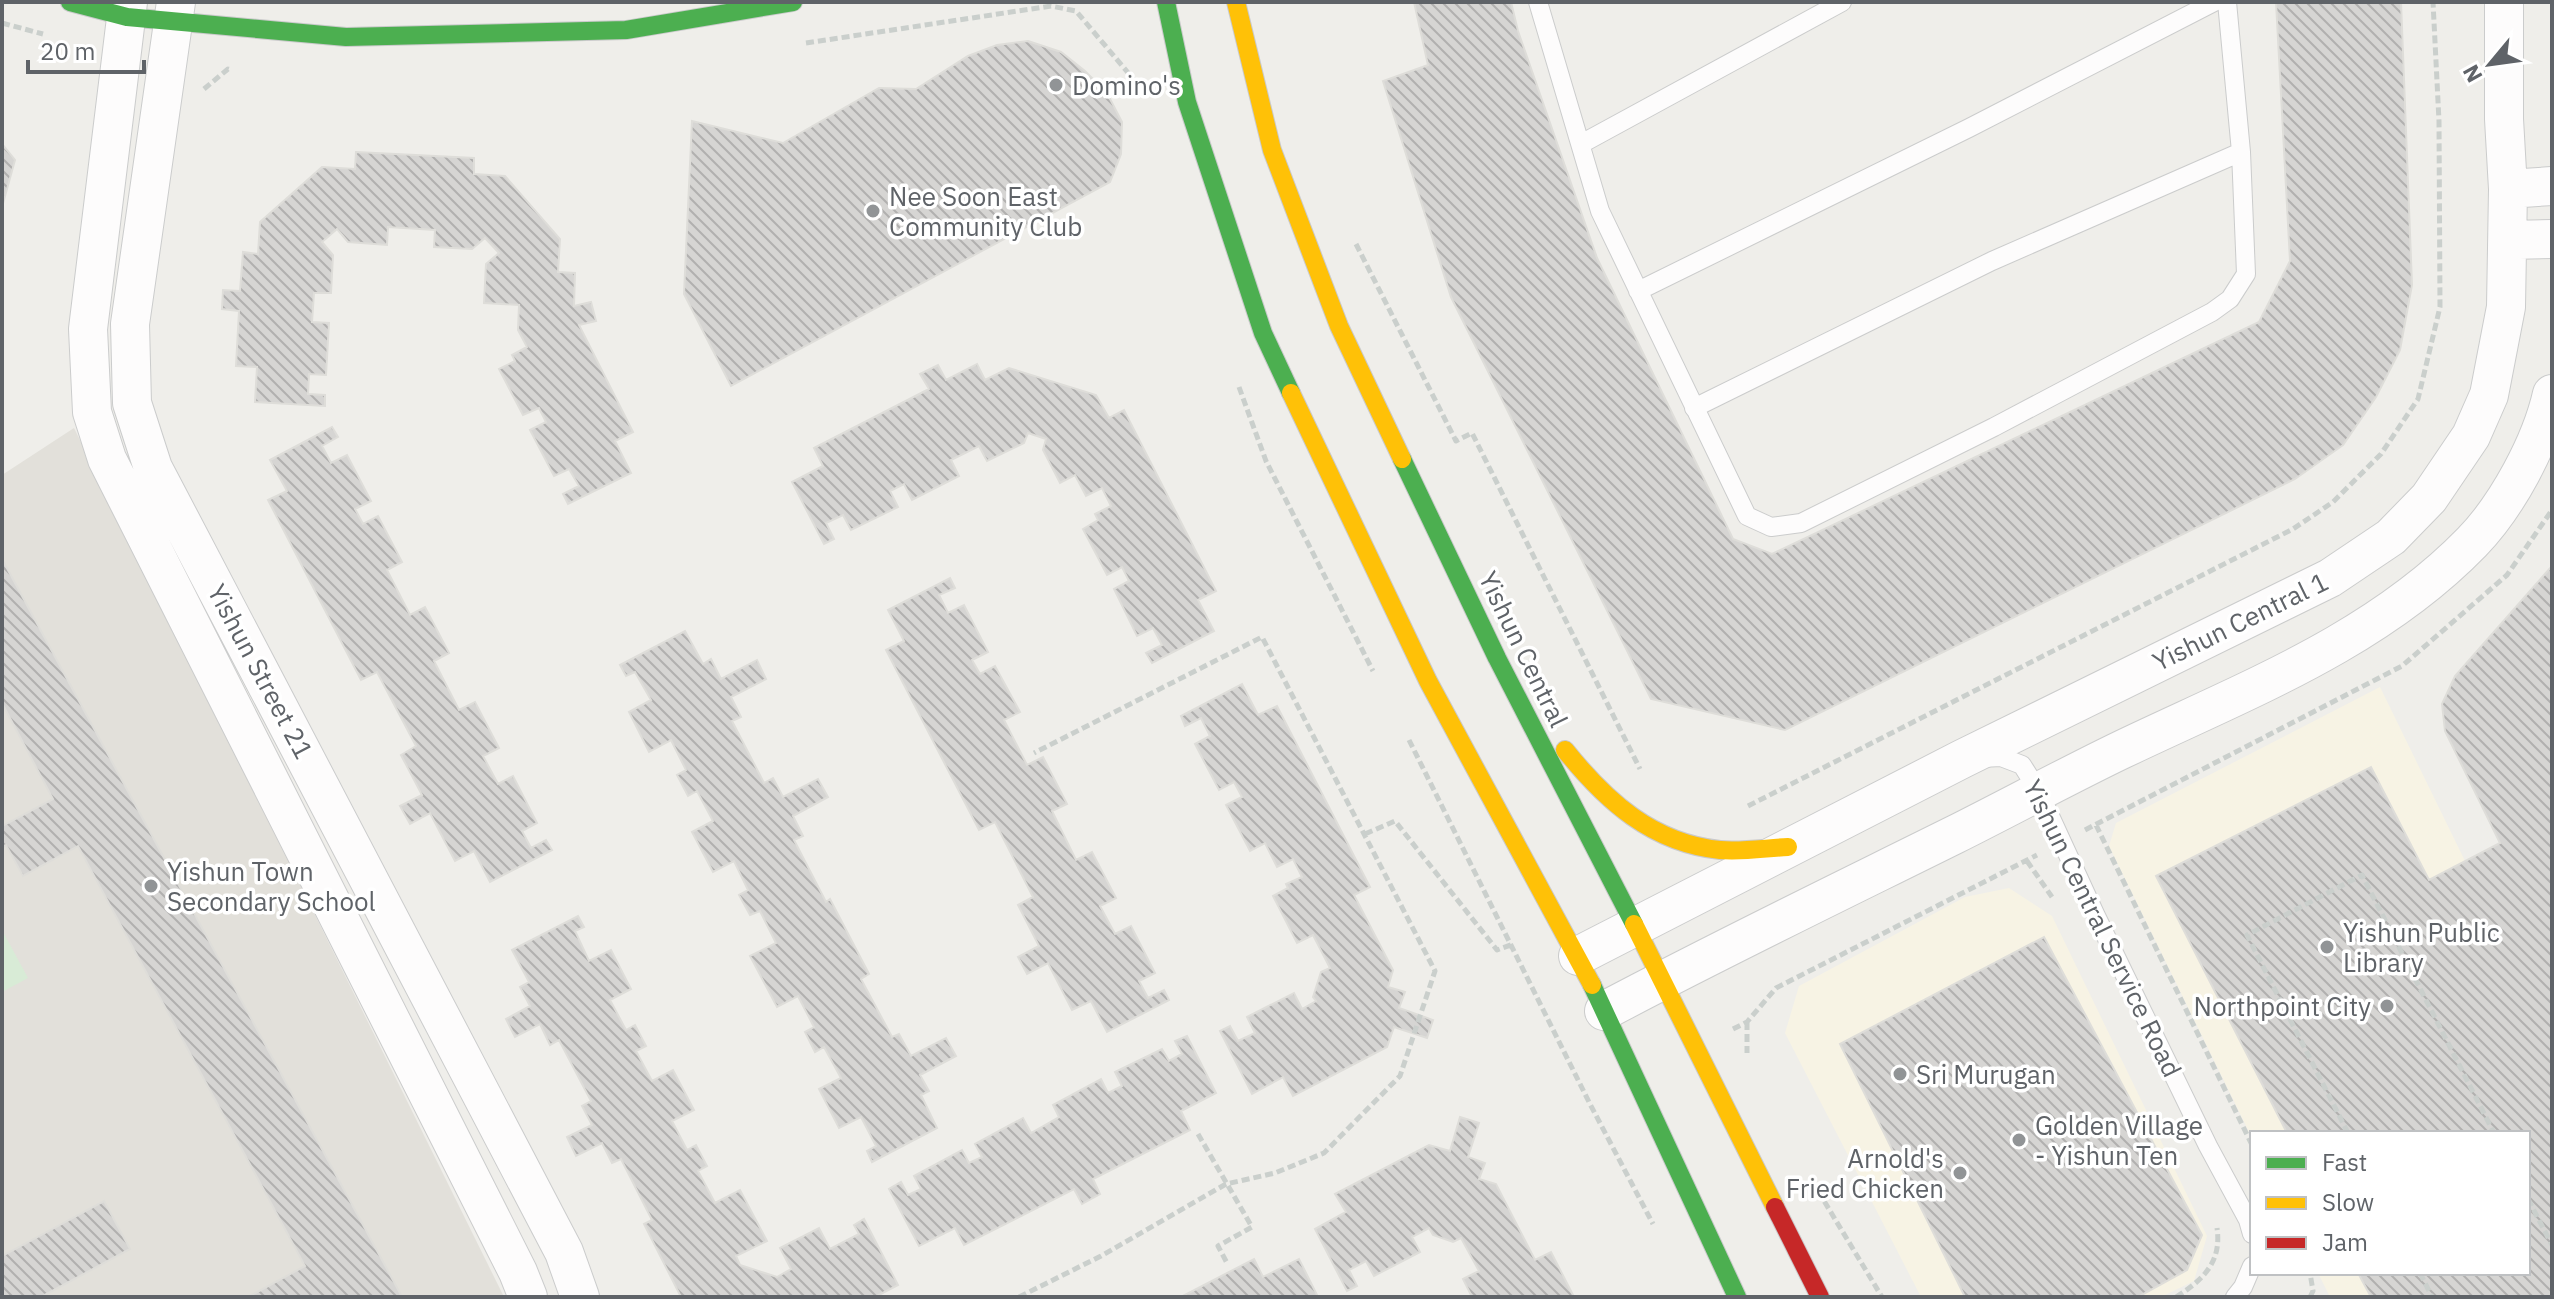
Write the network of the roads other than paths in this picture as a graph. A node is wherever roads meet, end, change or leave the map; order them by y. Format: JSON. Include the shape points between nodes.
{"nodes":[{"id":1,"x":70,"y":2,"type":"edge"},
{"id":2,"x":793,"y":2,"type":"edge"},
{"id":3,"x":1166,"y":2,"type":"edge"},
{"id":4,"x":1236,"y":2,"type":"edge"},
{"id":5,"x":1538,"y":2,"type":"edge"},
{"id":6,"x":1842,"y":2,"type":"edge"},
{"id":7,"x":2214,"y":2,"type":"edge"},
{"id":8,"x":2227,"y":2,"type":"edge"},
{"id":9,"x":2504,"y":2,"type":"edge"},
{"id":10,"x":127,"y":9,"type":"edge"},
{"id":11,"x":176,"y":12,"type":"edge"},
{"id":12,"x":1581,"y":144,"type":"junction"},
{"id":13,"x":2241,"y":152,"type":"junction"},
{"id":14,"x":2552,"y":186,"type":"edge"},
{"id":15,"x":2508,"y":189,"type":"junction"},
{"id":16,"x":2552,"y":239,"type":"edge"},
{"id":17,"x":2508,"y":240,"type":"junction"},
{"id":18,"x":1638,"y":291,"type":"junction"},
{"id":19,"x":2552,"y":394,"type":"edge"},
{"id":20,"x":1694,"y":408,"type":"junction"},
{"id":21,"x":1497,"y":658,"type":"junction"},
{"id":22,"x":1962,"y":759,"type":"junction"},
{"id":23,"x":2039,"y":792,"type":"junction"},
{"id":24,"x":1788,"y":847,"type":"junction"},
{"id":25,"x":1635,"y":926,"type":"junction"},
{"id":26,"x":1578,"y":956,"type":"junction"},
{"id":27,"x":1662,"y":981,"type":"junction"},
{"id":28,"x":1604,"y":1011,"type":"junction"},
{"id":29,"x":2250,"y":1227,"type":"edge"},
{"id":30,"x":2250,"y":1271,"type":"edge"},
{"id":31,"x":528,"y":1297,"type":"edge"},
{"id":32,"x":580,"y":1297,"type":"edge"},
{"id":33,"x":1737,"y":1297,"type":"edge"},
{"id":34,"x":1820,"y":1297,"type":"edge"},
{"id":35,"x":2235,"y":1297,"type":"edge"}],
"edges":[{"from":1,"to":10,"type":"main road"},
{"from":2,"to":11,"type":"main road","via":[[626,30],[346,37]]},
{"from":3,"to":26,"type":"main road","via":[[1187,102],[1263,333],[1428,681]]},
{"from":4,"to":21,"type":"main road","name":"Yishun Central","via":[[1272,150],[1339,326]]},
{"from":5,"to":12,"type":"lane"},
{"from":6,"to":12,"type":"lane"},
{"from":7,"to":18,"type":"lane"},
{"from":8,"to":13,"type":"lane"},
{"from":9,"to":15,"type":"street","name":"Yishun Central 1"},
{"from":10,"to":11,"type":"main road"},
{"from":10,"to":31,"type":"street","name":"Yishun Street 21","via":[[88,329],[92,412],[107,459]]},
{"from":11,"to":32,"type":"street","name":"Yishun Street 21","via":[[130,324],[132,403],[153,468],[564,1252]]},
{"from":12,"to":18,"type":"lane","via":[[1600,211]]},
{"from":13,"to":20,"type":"lane","via":[[1992,261]]},
{"from":13,"to":20,"type":"lane","via":[[2246,274],[2230,299],[1994,427],[1801,523],[1771,527],[1747,516]]},
{"from":14,"to":15,"type":"street"},
{"from":15,"to":17,"type":"street","name":"Yishun Central 1"},
{"from":16,"to":17,"type":"street"},
{"from":17,"to":22,"type":"street","name":"Yishun Central 1","via":[[2506,307],[2489,395],[2449,471],[2391,537],[2317,585]]},
{"from":18,"to":20,"type":"lane"},
{"from":19,"to":23,"type":"street","via":[[2527,460],[2497,511],[2473,541],[2406,599],[2291,670]]},
{"from":21,"to":24,"type":"main road","via":[[1594,788],[1630,819],[1701,847]]},
{"from":21,"to":25,"type":"main road","name":"Yishun Central"},
{"from":22,"to":23,"type":"lane","name":"Yishun Central Service Road","via":[[2001,757],[2022,765]]},
{"from":22,"to":24,"type":"street","name":"Yishun Central 1"},
{"from":23,"to":27,"type":"street"},
{"from":23,"to":29,"type":"lane","name":"Yishun Central Service Road"},
{"from":24,"to":25,"type":"street","name":"Yishun Central 1"},
{"from":25,"to":26,"type":"street","name":"Yishun Central 1"},
{"from":25,"to":27,"type":"main road","name":"Yishun Central"},
{"from":26,"to":28,"type":"main road"},
{"from":27,"to":28,"type":"street"},
{"from":27,"to":34,"type":"main road","name":"Yishun Central"},
{"from":28,"to":33,"type":"main road"},
{"from":30,"to":35,"type":"lane"}]}
